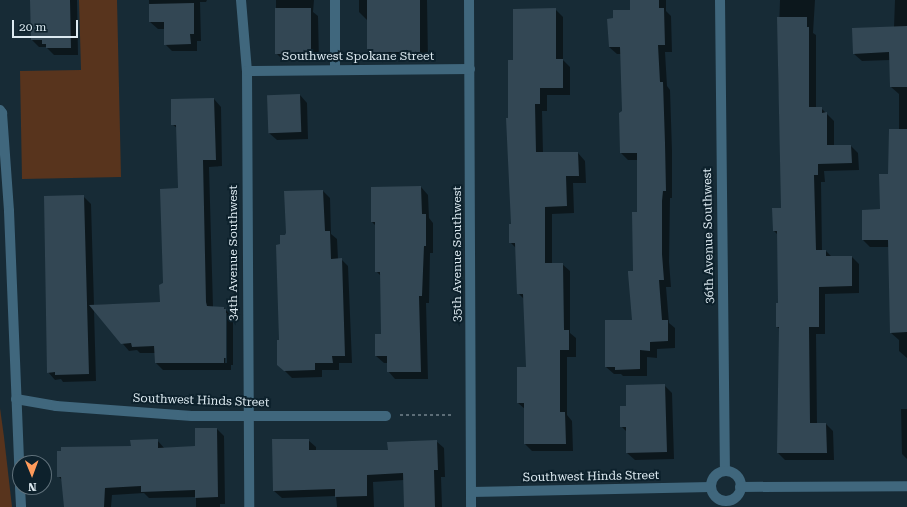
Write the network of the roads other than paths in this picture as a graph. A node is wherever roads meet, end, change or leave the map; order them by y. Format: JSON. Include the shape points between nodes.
{"nodes":[{"id":1,"x":241,"y":0,"type":"edge"},
{"id":2,"x":335,"y":0,"type":"edge"},
{"id":3,"x":469,"y":0,"type":"edge"},
{"id":4,"x":720,"y":0,"type":"edge"},
{"id":5,"x":470,"y":69,"type":"junction"},
{"id":6,"x":335,"y":70,"type":"junction"},
{"id":7,"x":246,"y":71,"type":"junction"},
{"id":8,"x":0,"y":110,"type":"edge"},
{"id":9,"x":16,"y":399,"type":"junction"},
{"id":10,"x":386,"y":416,"type":"dead end"},
{"id":11,"x":248,"y":417,"type":"junction"},
{"id":12,"x":19,"y":455,"type":"edge"},
{"id":13,"x":725,"y":472,"type":"junction"},
{"id":14,"x":907,"y":486,"type":"edge"},
{"id":15,"x":711,"y":487,"type":"junction"},
{"id":16,"x":740,"y":487,"type":"junction"},
{"id":17,"x":471,"y":492,"type":"junction"},
{"id":18,"x":20,"y":495,"type":"edge"},
{"id":19,"x":725,"y":504,"type":"edge"},
{"id":20,"x":21,"y":507,"type":"edge"},
{"id":21,"x":249,"y":507,"type":"edge"},
{"id":22,"x":471,"y":507,"type":"edge"}],
"edges":[{"from":1,"to":7,"type":"street","name":"34th Avenue Southwest"},
{"from":2,"to":6,"type":"street"},
{"from":3,"to":5,"type":"street","name":"35th Avenue Southwest"},
{"from":4,"to":13,"type":"street","name":"36th Avenue Southwest"},
{"from":5,"to":6,"type":"street","name":"Southwest Spokane Street"},
{"from":5,"to":17,"type":"street","name":"35th Avenue Southwest"},
{"from":6,"to":7,"type":"street","name":"Southwest Spokane Street"},
{"from":7,"to":11,"type":"street","name":"34th Avenue Southwest"},
{"from":8,"to":9,"type":"street","via":[[9,211]]},
{"from":9,"to":11,"type":"street","name":"Southwest Hinds Street","via":[[56,406],[192,416]]},
{"from":9,"to":12,"type":"street"},
{"from":10,"to":11,"type":"street","name":"Southwest Hinds Street"},
{"from":11,"to":21,"type":"street","name":"34th Avenue Southwest"},
{"from":13,"to":15,"type":"street","via":[[715,476]]},
{"from":13,"to":16,"type":"street","via":[[736,476]]},
{"from":14,"to":16,"type":"street"},
{"from":15,"to":17,"type":"street","name":"Southwest Hinds Street"},
{"from":15,"to":19,"type":"street","via":[[717,498]]},
{"from":16,"to":19,"type":"street","via":[[736,497]]},
{"from":17,"to":22,"type":"street","name":"35th Avenue Southwest"},
{"from":18,"to":20,"type":"street"}]}
